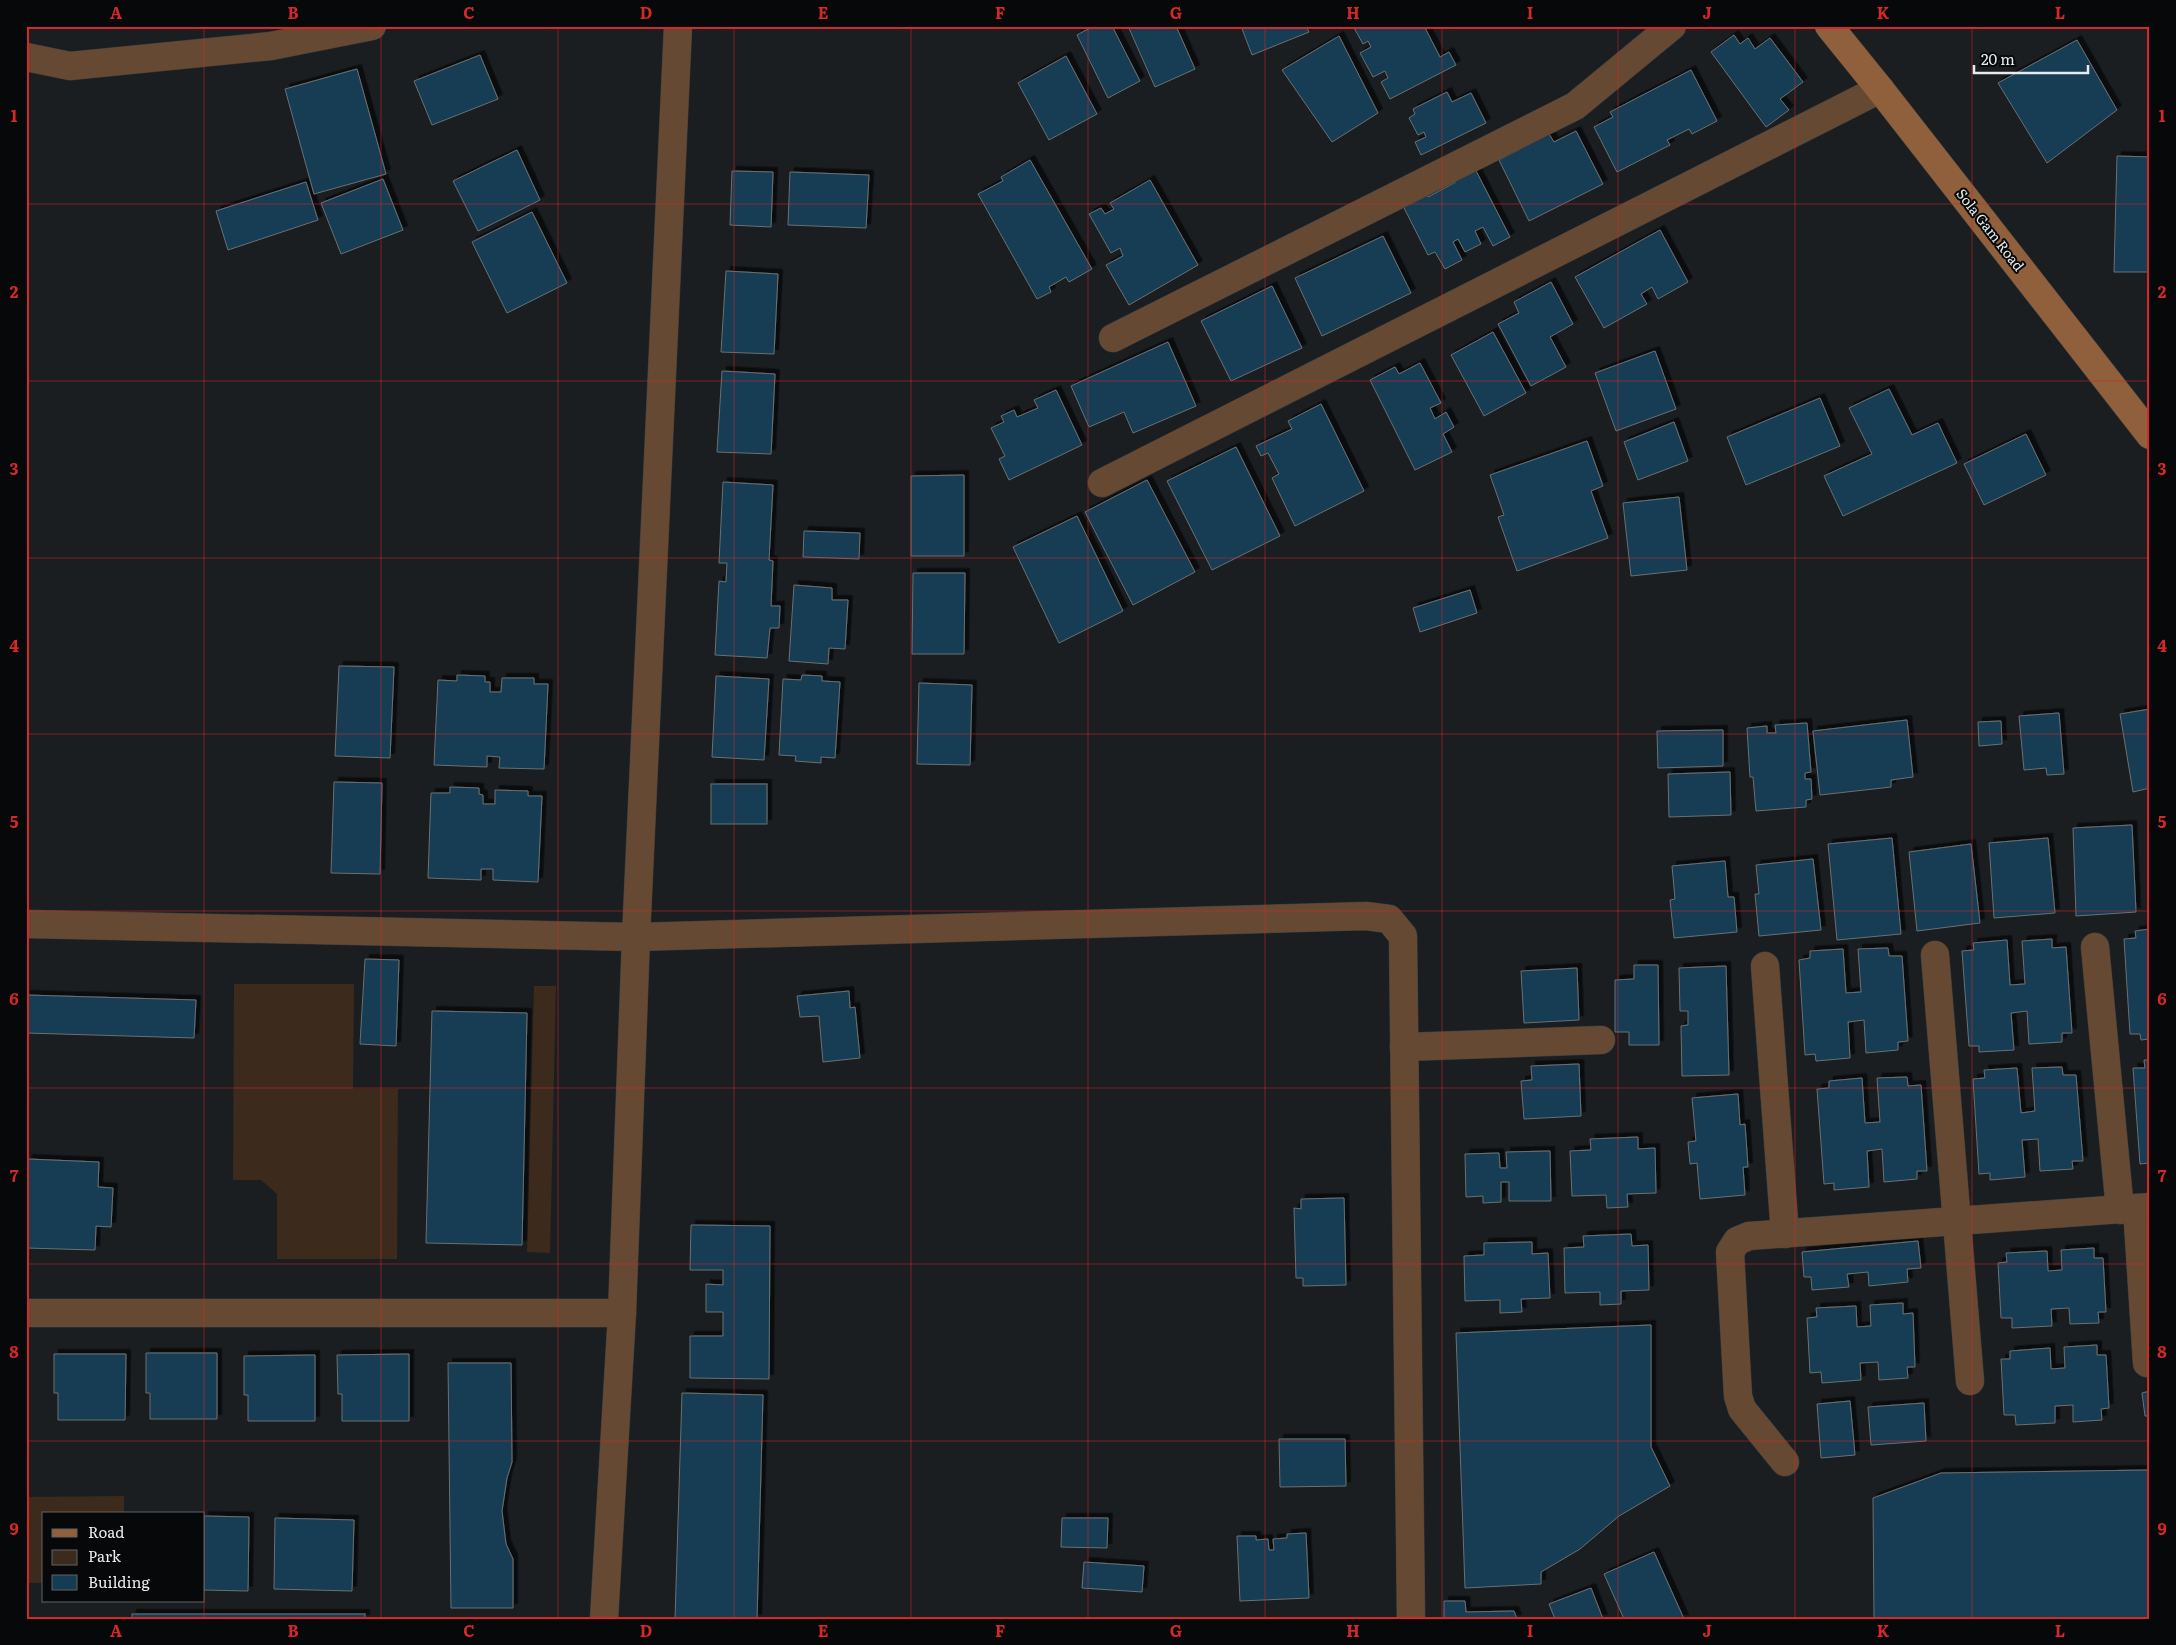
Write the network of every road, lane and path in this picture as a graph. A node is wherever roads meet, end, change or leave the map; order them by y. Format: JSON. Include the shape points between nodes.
{"nodes":[{"id":1,"x":372,"y":26,"type":"edge"},
{"id":2,"x":678,"y":26,"type":"edge"},
{"id":3,"x":1672,"y":26,"type":"edge"},
{"id":4,"x":1829,"y":26,"type":"edge"},
{"id":5,"x":26,"y":35,"type":"edge"},
{"id":6,"x":26,"y":57,"type":"edge"},
{"id":7,"x":70,"y":66,"type":"junction"},
{"id":8,"x":1880,"y":89,"type":"junction"},
{"id":9,"x":1113,"y":338,"type":"dead end"},
{"id":10,"x":2150,"y":435,"type":"edge"},
{"id":11,"x":1102,"y":483,"type":"dead end"},
{"id":12,"x":26,"y":924,"type":"edge"},
{"id":13,"x":636,"y":937,"type":"junction"},
{"id":14,"x":2095,"y":947,"type":"dead end"},
{"id":15,"x":1935,"y":955,"type":"dead end"},
{"id":16,"x":1765,"y":966,"type":"dead end"},
{"id":17,"x":1601,"y":1040,"type":"dead end"},
{"id":18,"x":1404,"y":1047,"type":"junction"},
{"id":19,"x":2136,"y":1209,"type":"edge"},
{"id":20,"x":1956,"y":1221,"type":"junction"},
{"id":21,"x":1785,"y":1234,"type":"junction"},
{"id":22,"x":26,"y":1313,"type":"edge"},
{"id":23,"x":622,"y":1313,"type":"junction"},
{"id":24,"x":2147,"y":1363,"type":"dead end"},
{"id":25,"x":1970,"y":1381,"type":"dead end"},
{"id":26,"x":1785,"y":1462,"type":"dead end"},
{"id":27,"x":604,"y":1619,"type":"edge"},
{"id":28,"x":1411,"y":1619,"type":"edge"}],
"edges":[{"from":1,"to":7,"type":"street","via":[[271,46]]},
{"from":2,"to":13,"type":"street"},
{"from":3,"to":9,"type":"street","via":[[1575,106]]},
{"from":4,"to":8,"type":"street","name":"Sola Gam Road"},
{"from":5,"to":7,"type":"street"},
{"from":6,"to":7,"type":"street"},
{"from":8,"to":10,"type":"street","name":"Sola Gam Road"},
{"from":8,"to":11,"type":"street"},
{"from":12,"to":13,"type":"street"},
{"from":13,"to":18,"type":"street","via":[[1366,916],[1389,919],[1402,936]]},
{"from":13,"to":23,"type":"street"},
{"from":14,"to":19,"type":"street"},
{"from":15,"to":20,"type":"street"},
{"from":16,"to":21,"type":"street"},
{"from":17,"to":18,"type":"street"},
{"from":18,"to":28,"type":"street"},
{"from":19,"to":20,"type":"street"},
{"from":19,"to":24,"type":"street"},
{"from":20,"to":21,"type":"street"},
{"from":20,"to":25,"type":"street"},
{"from":21,"to":26,"type":"street","via":[[1749,1236],[1737,1241],[1730,1252],[1738,1396],[1742,1409]]},
{"from":22,"to":23,"type":"street"},
{"from":23,"to":27,"type":"street"}]}
